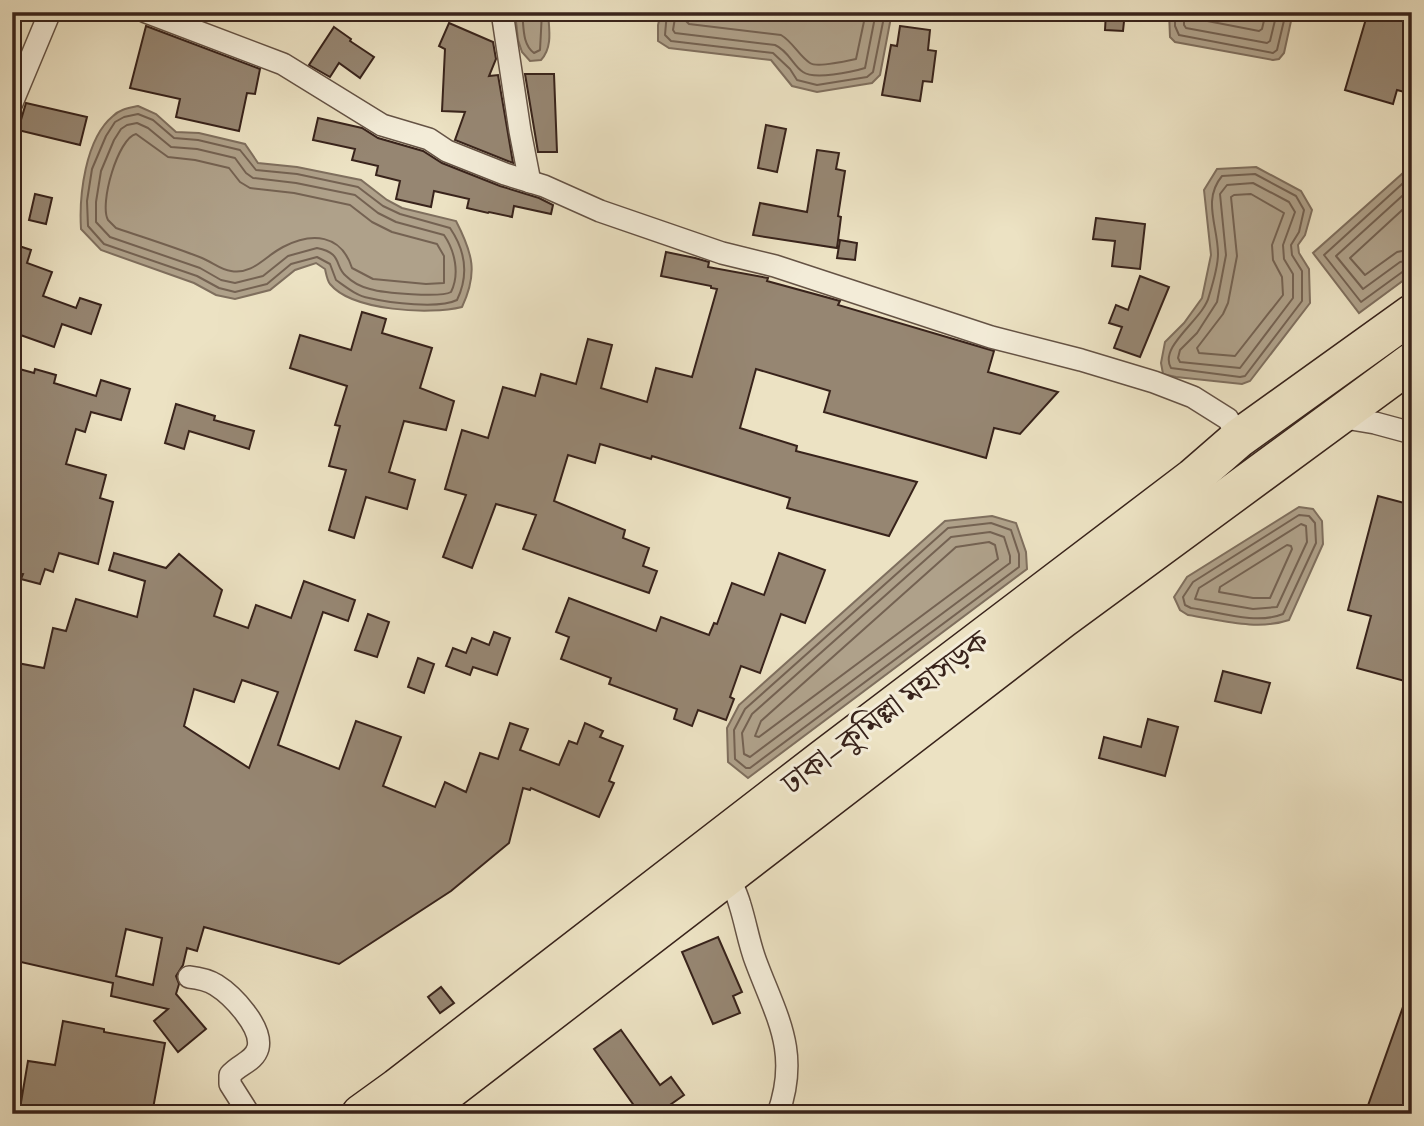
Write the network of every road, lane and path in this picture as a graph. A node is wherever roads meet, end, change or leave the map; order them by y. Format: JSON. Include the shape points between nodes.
{"nodes":[{"id":1,"x":50,"y":12,"type":"edge"},
{"id":2,"x":146,"y":12,"type":"edge"},
{"id":3,"x":502,"y":12,"type":"edge"},
{"id":4,"x":12,"y":103,"type":"edge"},
{"id":5,"x":530,"y":182,"type":"junction"},
{"id":6,"x":1412,"y":314,"type":"edge"},
{"id":7,"x":1412,"y":362,"type":"edge"},
{"id":8,"x":1336,"y":417,"type":"junction"},
{"id":9,"x":1412,"y":433,"type":"edge"},
{"id":10,"x":1239,"y":438,"type":"junction"},
{"id":11,"x":728,"y":874,"type":"junction"},
{"id":12,"x":189,"y":977,"type":"dead end"},
{"id":13,"x":248,"y":1114,"type":"edge"},
{"id":14,"x":361,"y":1114,"type":"edge"},
{"id":15,"x":418,"y":1114,"type":"edge"},
{"id":16,"x":778,"y":1114,"type":"edge"}],
"edges":[{"from":1,"to":4,"type":"street"},
{"from":2,"to":5,"type":"street","via":[[283,64],[382,125],[429,139],[447,152]]},
{"from":3,"to":5,"type":"street"},
{"from":5,"to":10,"type":"street","via":[[722,253],[991,337],[1154,382],[1212,407],[1228,419]]},
{"from":6,"to":10,"type":"highway","name":"ঢাকা–কুমিল্লা মহাসড়ক"},
{"from":7,"to":8,"type":"highway","name":"ঢাকা–কুমিল্লা মহাসড়ক"},
{"from":8,"to":9,"type":"street"},
{"from":8,"to":11,"type":"highway","name":"ঢাকা–কুমিল্লা মহাসড়ক"},
{"from":10,"to":14,"type":"highway","name":"ঢাকা–কুমিল্লা মহাসড়ক","via":[[1193,478]]},
{"from":11,"to":15,"type":"highway","name":"ঢাকা–কুমিল্লা মহাসড়ক"},
{"from":11,"to":16,"type":"street","via":[[785,1035],[786,1079]]},
{"from":12,"to":13,"type":"street","via":[[214,983],[253,1025],[258,1039],[254,1057],[230,1075],[230,1084]]}]}
